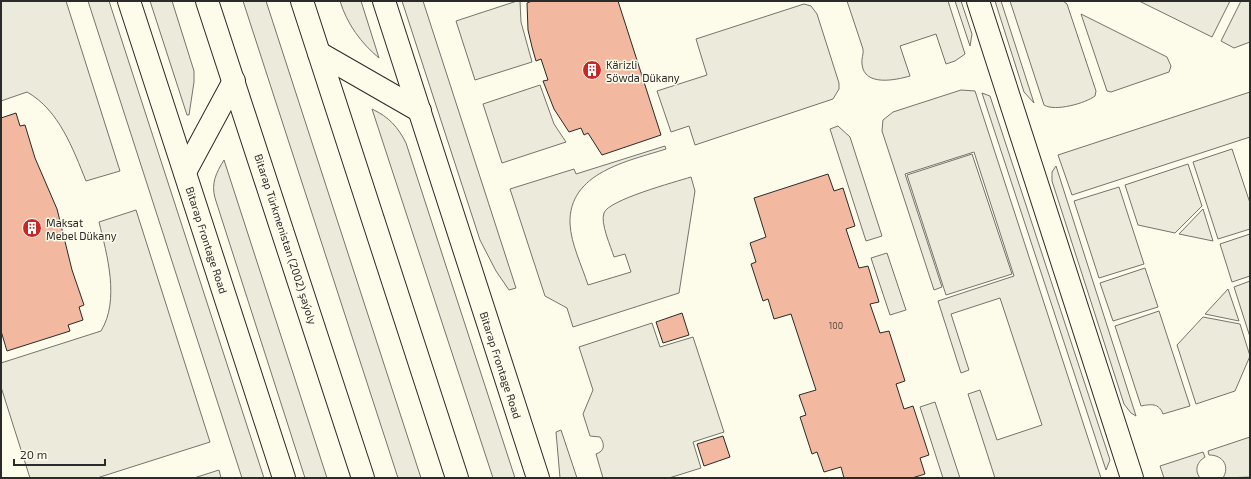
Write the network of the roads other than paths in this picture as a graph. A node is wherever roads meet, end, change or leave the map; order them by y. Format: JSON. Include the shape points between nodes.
{"nodes":[{"id":1,"x":129,"y":1,"type":"edge"},
{"id":2,"x":207,"y":1,"type":"edge"},
{"id":3,"x":302,"y":1,"type":"edge"},
{"id":4,"x":384,"y":1,"type":"edge"},
{"id":5,"x":978,"y":1,"type":"edge"},
{"id":6,"x":319,"y":53,"type":"junction"},
{"id":7,"x":234,"y":81,"type":"junction"},
{"id":8,"x":420,"y":112,"type":"junction"},
{"id":9,"x":185,"y":172,"type":"junction"},
{"id":10,"x":284,"y":478,"type":"edge"},
{"id":11,"x":363,"y":478,"type":"edge"},
{"id":12,"x":457,"y":478,"type":"edge"},
{"id":13,"x":538,"y":478,"type":"edge"},
{"id":14,"x":1132,"y":478,"type":"edge"}],
"edges":[{"from":1,"to":9,"type":"street","name":"Bitarap Frontage Road"},
{"from":2,"to":7,"type":"street","name":"Bitarap Türkmenistan (2002) şaýoly"},
{"from":3,"to":6,"type":"street"},
{"from":4,"to":8,"type":"street","name":"Bitarap Frontage Road"},
{"from":5,"to":14,"type":"street"},
{"from":6,"to":8,"type":"street"},
{"from":6,"to":12,"type":"street"},
{"from":7,"to":9,"type":"street"},
{"from":7,"to":11,"type":"street","name":"Bitarap Türkmenistan (2002) şaýoly"},
{"from":8,"to":13,"type":"street","name":"Bitarap Frontage Road"},
{"from":9,"to":10,"type":"street","name":"Bitarap Frontage Road"}]}
